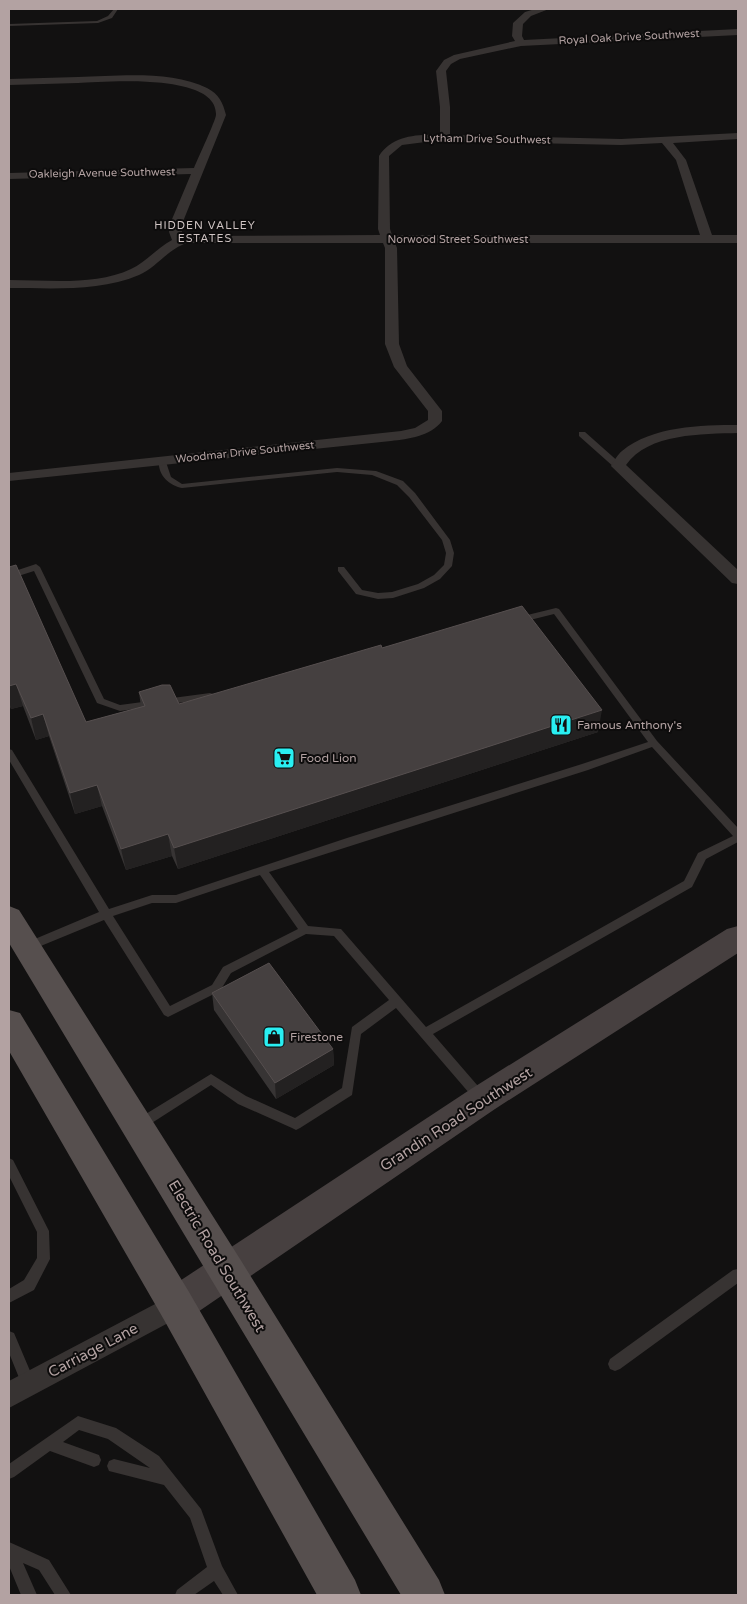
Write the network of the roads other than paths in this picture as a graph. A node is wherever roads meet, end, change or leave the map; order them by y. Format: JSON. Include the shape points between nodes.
{"nodes":[{"id":1,"x":116,"y":9,"type":"edge"},
{"id":2,"x":544,"y":9,"type":"edge"},
{"id":3,"x":9,"y":25,"type":"edge"},
{"id":4,"x":738,"y":32,"type":"edge"},
{"id":5,"x":521,"y":44,"type":"junction"},
{"id":6,"x":9,"y":82,"type":"edge"},
{"id":7,"x":738,"y":136,"type":"edge"},
{"id":8,"x":445,"y":138,"type":"junction"},
{"id":9,"x":666,"y":141,"type":"junction"},
{"id":10,"x":196,"y":171,"type":"junction"},
{"id":11,"x":9,"y":176,"type":"edge"},
{"id":12,"x":388,"y":239,"type":"junction"},
{"id":13,"x":707,"y":239,"type":"junction"},
{"id":14,"x":738,"y":239,"type":"edge"},
{"id":15,"x":178,"y":241,"type":"junction"},
{"id":16,"x":9,"y":284,"type":"edge"},
{"id":17,"x":416,"y":385,"type":"joint"},
{"id":18,"x":738,"y":429,"type":"edge"},
{"id":19,"x":582,"y":434,"type":"dead end"},
{"id":20,"x":162,"y":461,"type":"junction"},
{"id":21,"x":618,"y":466,"type":"junction"},
{"id":22,"x":9,"y":477,"type":"edge"},
{"id":23,"x":342,"y":569,"type":"dead end"},
{"id":24,"x":9,"y":576,"type":"edge"},
{"id":25,"x":738,"y":579,"type":"edge"},
{"id":26,"x":509,"y":623,"type":"edge"},
{"id":27,"x":222,"y":693,"type":"edge"},
{"id":28,"x":654,"y":743,"type":"junction"},
{"id":29,"x":9,"y":752,"type":"edge"},
{"id":30,"x":738,"y":834,"type":"edge"},
{"id":31,"x":738,"y":838,"type":"edge"},
{"id":32,"x":262,"y":872,"type":"junction"},
{"id":33,"x":106,"y":914,"type":"junction"},
{"id":34,"x":9,"y":918,"type":"edge"},
{"id":35,"x":305,"y":930,"type":"junction"},
{"id":36,"x":738,"y":938,"type":"edge"},
{"id":37,"x":27,"y":947,"type":"junction"},
{"id":38,"x":397,"y":1002,"type":"junction"},
{"id":39,"x":425,"y":1033,"type":"junction"},
{"id":40,"x":12,"y":1035,"type":"edge"},
{"id":41,"x":482,"y":1099,"type":"junction"},
{"id":42,"x":137,"y":1126,"type":"junction"},
{"id":43,"x":9,"y":1164,"type":"edge"},
{"id":44,"x":227,"y":1271,"type":"junction"},
{"id":45,"x":738,"y":1275,"type":"edge"},
{"id":46,"x":9,"y":1296,"type":"edge"},
{"id":47,"x":176,"y":1305,"type":"junction"},
{"id":48,"x":9,"y":1338,"type":"edge"},
{"id":49,"x":615,"y":1364,"type":"dead end"},
{"id":50,"x":19,"y":1390,"type":"edge"},
{"id":51,"x":49,"y":1444,"type":"junction"},
{"id":52,"x":94,"y":1460,"type":"dead end"},
{"id":53,"x":114,"y":1466,"type":"dead end"},
{"id":54,"x":9,"y":1472,"type":"edge"},
{"id":55,"x":168,"y":1479,"type":"junction"},
{"id":56,"x":9,"y":1549,"type":"edge"},
{"id":57,"x":216,"y":1570,"type":"junction"},
{"id":58,"x":29,"y":1595,"type":"edge"},
{"id":59,"x":64,"y":1595,"type":"edge"},
{"id":60,"x":182,"y":1595,"type":"edge"},
{"id":61,"x":231,"y":1595,"type":"edge"},
{"id":62,"x":340,"y":1595,"type":"edge"},
{"id":63,"x":424,"y":1595,"type":"edge"}],
"edges":[{"from":1,"to":3,"type":"lane","via":[[110,17],[98,22]]},
{"from":2,"to":5,"type":"street","via":[[528,14],[518,23],[517,36]]},
{"from":4,"to":5,"type":"street","name":"Royal Oak Drive Southwest"},
{"from":5,"to":8,"type":"street","name":"Royal Oak Drive Southwest","via":[[457,57],[443,66]]},
{"from":6,"to":10,"type":"street","via":[[145,79],[182,83],[204,90],[218,101],[221,115]]},
{"from":7,"to":9,"type":"street","name":"Lytham Drive Southwest"},
{"from":8,"to":9,"type":"street","name":"Lytham Drive Southwest"},
{"from":8,"to":12,"type":"street","name":"Lytham Drive Southwest","via":[[399,142],[384,156],[384,229]]},
{"from":9,"to":13,"type":"street","via":[[682,160]]},
{"from":10,"to":11,"type":"street","name":"Oakleigh Avenue Southwest"},
{"from":10,"to":15,"type":"street","via":[[176,224]]},
{"from":12,"to":13,"type":"street","name":"Norwood Street Southwest"},
{"from":12,"to":15,"type":"street","name":"Norwood Street Southwest"},
{"from":12,"to":17,"type":"street","name":"Lytham Drive Southwest","via":[[391,248],[392,344],[401,367]]},
{"from":13,"to":14,"type":"street","name":"Norwood Street Southwest"},
{"from":15,"to":16,"type":"street","via":[[140,270],[118,278]]},
{"from":17,"to":20,"type":"street","name":"Woodmar Drive Southwest","via":[[436,414],[429,427],[418,431],[363,440]]},
{"from":18,"to":21,"type":"street","via":[[692,432],[648,442],[629,451]]},
{"from":19,"to":21,"type":"lane"},
{"from":20,"to":22,"type":"street","name":"Woodmar Drive Southwest"},
{"from":20,"to":23,"type":"lane","via":[[167,480],[182,486],[337,470],[373,473],[392,479],[412,494],[446,540],[450,553],[448,566],[437,577],[393,595],[359,592]]},
{"from":21,"to":25,"type":"street"},
{"from":24,"to":27,"type":"lane","via":[[36,567],[100,701],[120,708]]},
{"from":26,"to":28,"type":"lane","via":[[556,611]]},
{"from":28,"to":30,"type":"lane"},
{"from":28,"to":32,"type":"lane"},
{"from":29,"to":33,"type":"lane"},
{"from":31,"to":39,"type":"lane","via":[[702,856],[688,884]]},
{"from":32,"to":33,"type":"lane","via":[[176,899],[152,899]]},
{"from":32,"to":35,"type":"lane"},
{"from":33,"to":35,"type":"lane","via":[[168,1012],[216,988],[227,970]]},
{"from":33,"to":37,"type":"lane"},
{"from":34,"to":37,"type":"main road","name":"Electric Road Southwest"},
{"from":35,"to":38,"type":"lane","via":[[337,932]]},
{"from":36,"to":41,"type":"street","name":"Grandin Road Southwest"},
{"from":37,"to":42,"type":"main road","name":"Electric Road Southwest"},
{"from":38,"to":39,"type":"lane"},
{"from":38,"to":42,"type":"lane","via":[[356,1031],[348,1091],[296,1124],[242,1100],[211,1079]]},
{"from":39,"to":41,"type":"lane"},
{"from":40,"to":47,"type":"main road"},
{"from":41,"to":44,"type":"street","name":"Grandin Road Southwest"},
{"from":42,"to":44,"type":"main road","name":"Electric Road Southwest"},
{"from":43,"to":46,"type":"lane","via":[[43,1231],[44,1259],[29,1285]]},
{"from":44,"to":47,"type":"street","name":"Grandin Road Southwest"},
{"from":44,"to":63,"type":"main road","name":"Electric Road Southwest"},
{"from":45,"to":49,"type":"lane"},
{"from":47,"to":50,"type":"street","name":"Carriage Lane"},
{"from":47,"to":62,"type":"main road"},
{"from":48,"to":50,"type":"lane"},
{"from":51,"to":52,"type":"lane"},
{"from":51,"to":54,"type":"lane"},
{"from":51,"to":55,"type":"lane","via":[[78,1423],[111,1433],[154,1461]]},
{"from":53,"to":55,"type":"lane"},
{"from":55,"to":57,"type":"lane","via":[[196,1514]]},
{"from":56,"to":58,"type":"lane"},
{"from":56,"to":59,"type":"lane","via":[[44,1565]]},
{"from":57,"to":60,"type":"lane"},
{"from":57,"to":61,"type":"lane"}]}
